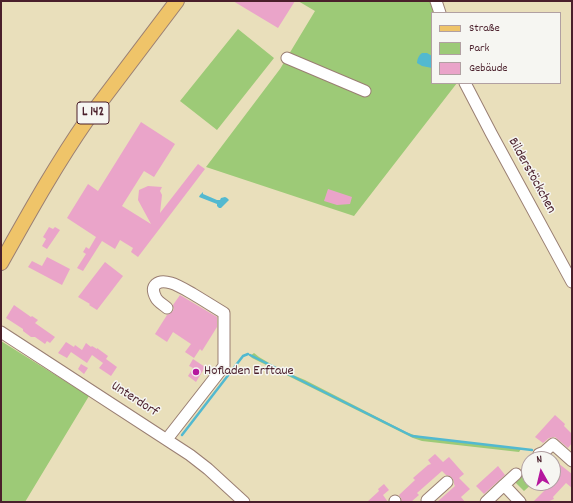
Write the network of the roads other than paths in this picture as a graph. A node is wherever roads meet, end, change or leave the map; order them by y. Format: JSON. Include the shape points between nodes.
{"nodes":[{"id":1,"x":177,"y":1,"type":"edge"},
{"id":2,"x":436,"y":1,"type":"edge"},
{"id":3,"x":440,"y":12,"type":"edge"},
{"id":4,"x":287,"y":58,"type":"dead end"},
{"id":5,"x":466,"y":84,"type":"edge"},
{"id":6,"x":365,"y":91,"type":"dead end"},
{"id":7,"x":1,"y":263,"type":"edge"},
{"id":8,"x":572,"y":282,"type":"edge"},
{"id":9,"x":167,"y":308,"type":"dead end"},
{"id":10,"x":1,"y":332,"type":"edge"},
{"id":11,"x":167,"y":439,"type":"junction"},
{"id":12,"x":545,"y":451,"type":"edge"},
{"id":13,"x":561,"y":451,"type":"edge"},
{"id":14,"x":561,"y":451,"type":"edge"},
{"id":15,"x":572,"y":461,"type":"edge"},
{"id":16,"x":516,"y":474,"type":"dead end"},
{"id":17,"x":447,"y":482,"type":"dead end"},
{"id":18,"x":504,"y":486,"type":"junction"},
{"id":19,"x":427,"y":501,"type":"edge"},
{"id":20,"x":244,"y":502,"type":"edge"},
{"id":21,"x":486,"y":502,"type":"edge"},
{"id":22,"x":520,"y":502,"type":"edge"}],
"edges":[{"from":1,"to":7,"type":"main road","number":"L 142","via":[[74,139]]},
{"from":2,"to":3,"type":"street"},
{"from":4,"to":6,"type":"street"},
{"from":5,"to":8,"type":"street","name":"Bilderstöckchen"},
{"from":9,"to":11,"type":"street","via":[[156,300],[154,295],[158,282],[171,283],[184,289],[224,313],[224,366]]},
{"from":10,"to":11,"type":"street","name":"Unterdorf"},
{"from":11,"to":20,"type":"street","name":"Unterdorf","via":[[208,469]]},
{"from":12,"to":14,"type":"street","via":[[553,444]]},
{"from":13,"to":15,"type":"street"},
{"from":16,"to":18,"type":"street"},
{"from":17,"to":19,"type":"street"},
{"from":18,"to":21,"type":"street"},
{"from":18,"to":22,"type":"street"}]}
